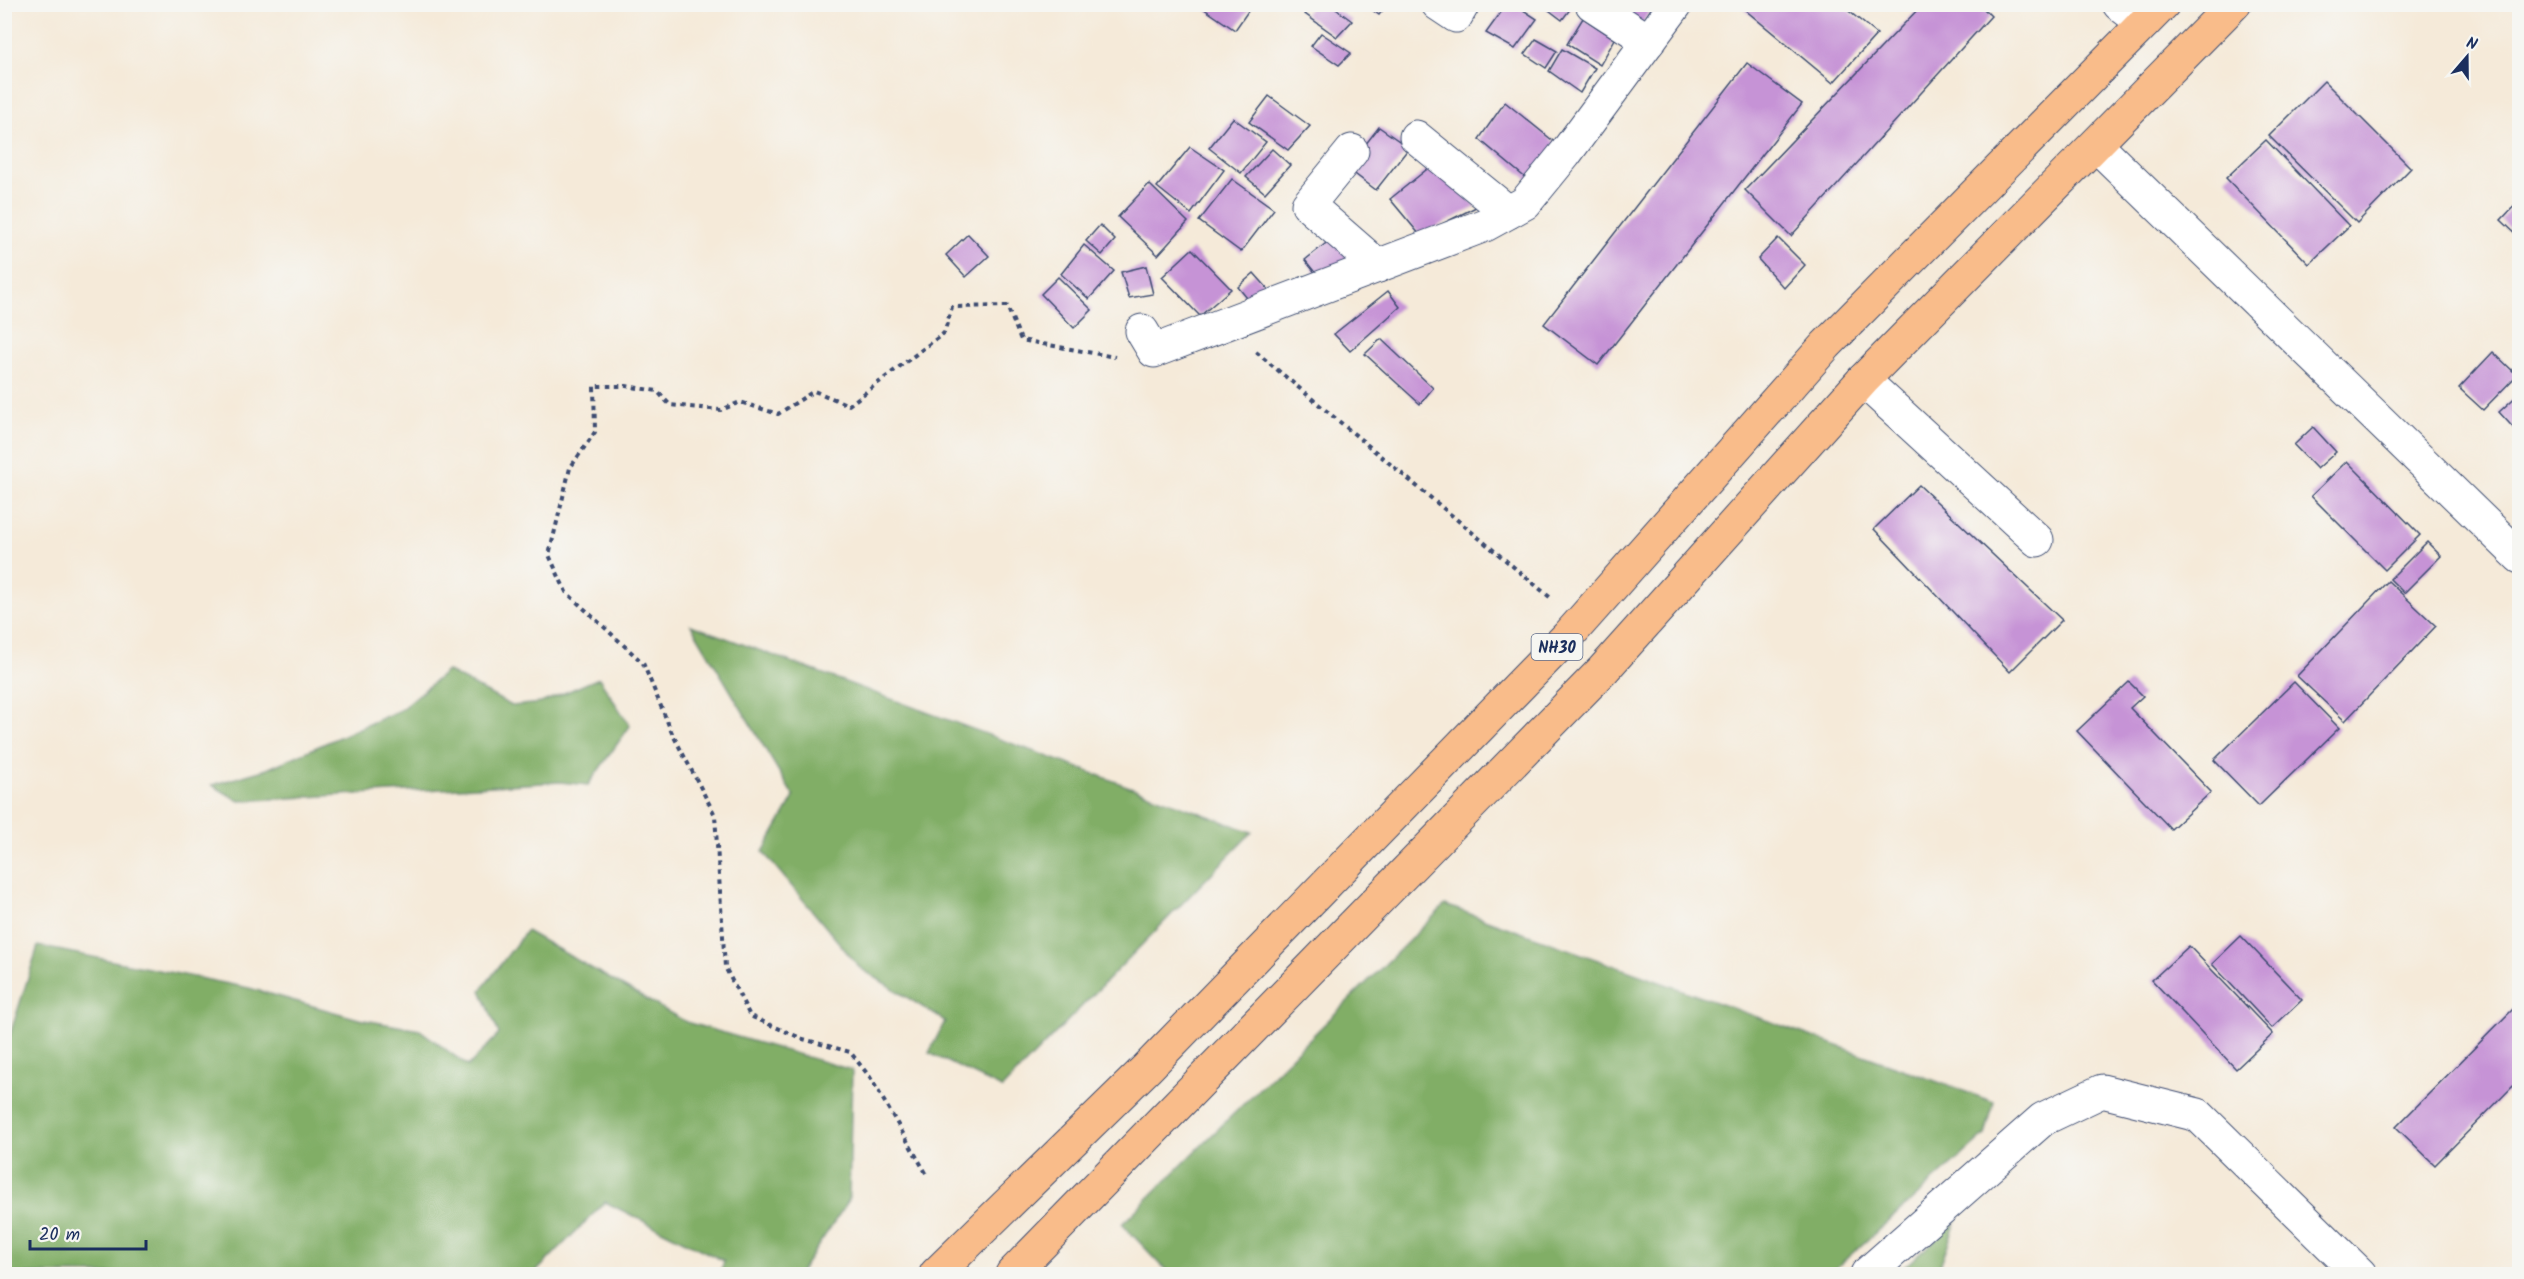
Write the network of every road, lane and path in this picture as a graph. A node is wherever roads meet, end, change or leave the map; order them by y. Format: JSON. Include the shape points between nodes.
{"nodes":[{"id":1,"x":1438,"y":4,"type":"edge"},
{"id":2,"x":1463,"y":4,"type":"edge"},
{"id":3,"x":1592,"y":4,"type":"edge"},
{"id":4,"x":1676,"y":4,"type":"edge"},
{"id":5,"x":2234,"y":4,"type":"edge"},
{"id":6,"x":2142,"y":11,"type":"edge"},
{"id":7,"x":1649,"y":41,"type":"junction"},
{"id":8,"x":1416,"y":137,"type":"dead end"},
{"id":9,"x":2096,"y":145,"type":"junction"},
{"id":10,"x":1352,"y":151,"type":"dead end"},
{"id":11,"x":1508,"y":212,"type":"junction"},
{"id":12,"x":1378,"y":266,"type":"junction"},
{"id":13,"x":1224,"y":325,"type":"junction"},
{"id":14,"x":1142,"y":331,"type":"joint"},
{"id":15,"x":1863,"y":380,"type":"junction"},
{"id":16,"x":2037,"y":540,"type":"dead end"},
{"id":17,"x":2520,"y":557,"type":"edge"},
{"id":18,"x":1580,"y":622,"type":"junction"},
{"id":19,"x":926,"y":1173,"type":"dead end"},
{"id":20,"x":936,"y":1275,"type":"edge"},
{"id":21,"x":1012,"y":1275,"type":"edge"},
{"id":22,"x":1866,"y":1275,"type":"edge"},
{"id":23,"x":2360,"y":1275,"type":"edge"}],
"edges":[{"from":1,"to":2,"type":"street","via":[[1456,16]]},
{"from":3,"to":7,"type":"street"},
{"from":4,"to":7,"type":"street"},
{"from":5,"to":9,"type":"highway","number":"NH30"},
{"from":6,"to":18,"type":"highway","number":"NH30","via":[[1826,345]]},
{"from":7,"to":11,"type":"street","via":[[1565,154],[1525,202]]},
{"from":8,"to":11,"type":"street"},
{"from":9,"to":15,"type":"highway","number":"NH30"},
{"from":9,"to":17,"type":"street"},
{"from":10,"to":12,"type":"street","via":[[1308,205]]},
{"from":11,"to":12,"type":"street","via":[[1485,225]]},
{"from":12,"to":13,"type":"street"},
{"from":13,"to":14,"type":"street","via":[[1154,351]]},
{"from":13,"to":18,"type":"path"},
{"from":14,"to":19,"type":"path","via":[[1127,360],[1021,340],[1007,306],[952,307],[944,333],[849,405],[814,391],[778,414],[740,402],[721,410],[670,405],[657,392],[626,386],[594,386],[595,432],[570,468],[549,555],[566,592],[643,663],[672,733],[715,815],[725,967],[750,1016],[803,1039],[850,1052],[870,1077]]},
{"from":15,"to":16,"type":"street"},
{"from":15,"to":21,"type":"highway","number":"NH30","via":[[1603,670]]},
{"from":18,"to":20,"type":"highway","number":"NH30","via":[[1148,1068]]},
{"from":22,"to":23,"type":"street","via":[[2043,1119],[2102,1091],[2198,1115]]}]}
